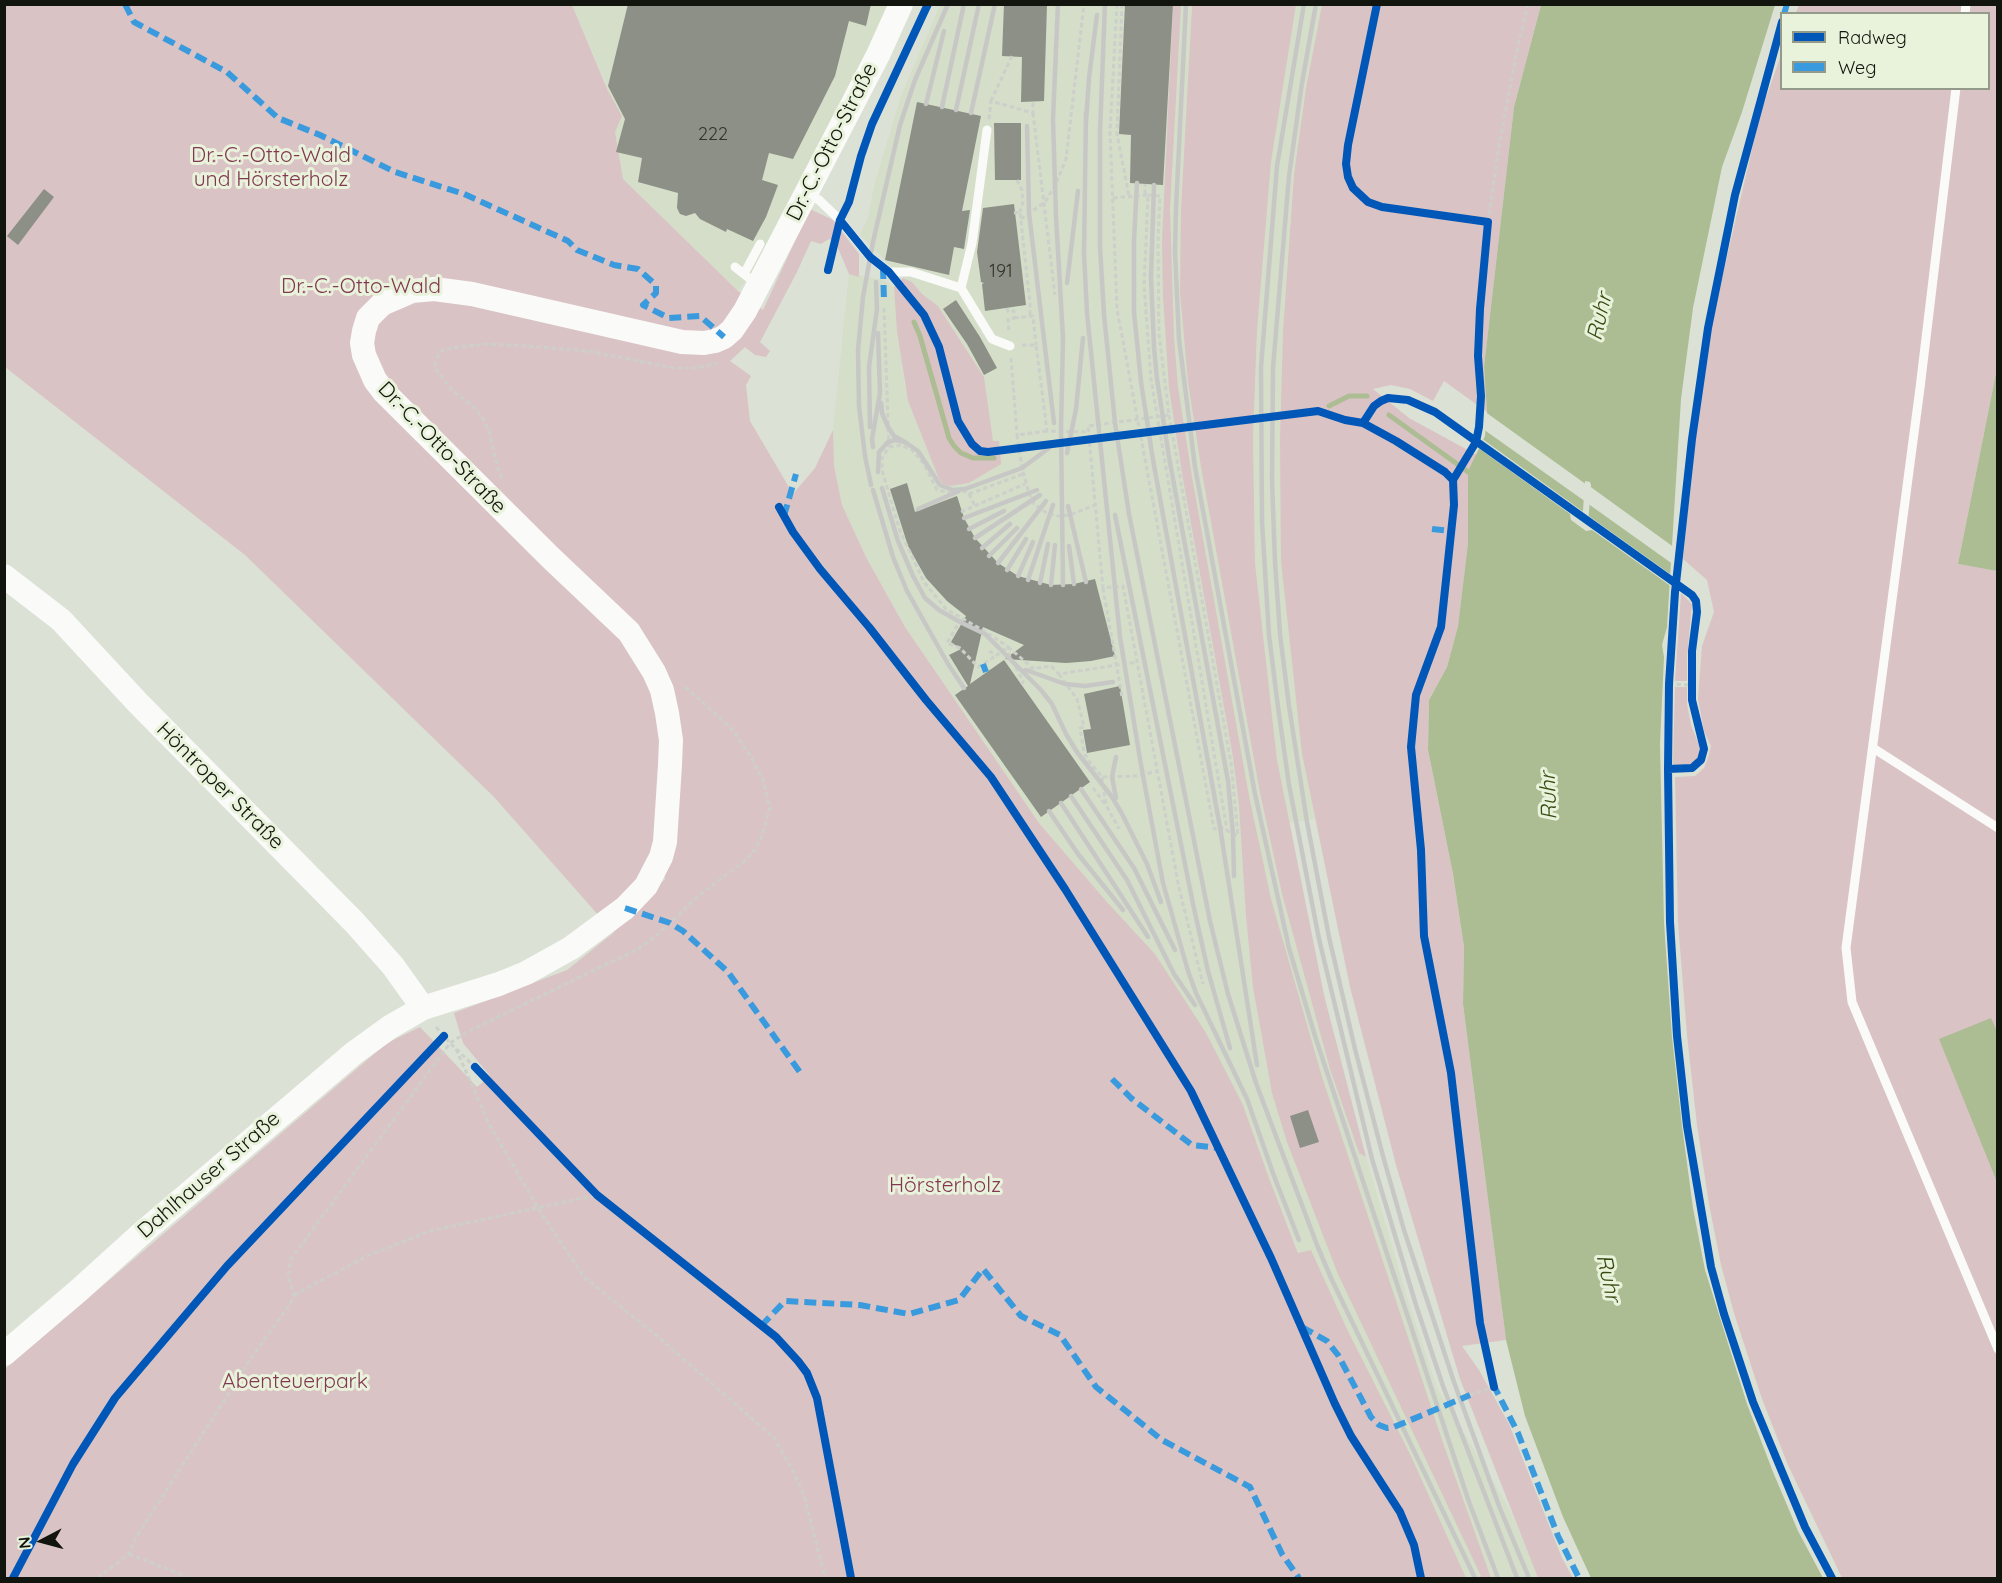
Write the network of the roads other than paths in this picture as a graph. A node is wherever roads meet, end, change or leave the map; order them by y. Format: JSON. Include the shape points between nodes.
{"nodes":[{"id":1,"x":901,"y":4,"type":"edge"},
{"id":2,"x":1956,"y":90,"type":"edge"},
{"id":3,"x":987,"y":130,"type":"road end"},
{"id":4,"x":805,"y":192,"type":"junction"},
{"id":5,"x":760,"y":244,"type":"dead end"},
{"id":6,"x":735,"y":267,"type":"dead end"},
{"id":7,"x":751,"y":279,"type":"junction"},
{"id":8,"x":961,"y":288,"type":"junction"},
{"id":9,"x":1010,"y":346,"type":"road end"},
{"id":10,"x":4,"y":576,"type":"edge"},
{"id":11,"x":1873,"y":748,"type":"junction"},
{"id":12,"x":1998,"y":828,"type":"edge"},
{"id":13,"x":423,"y":1008,"type":"junction"},
{"id":14,"x":1998,"y":1349,"type":"edge"},
{"id":15,"x":4,"y":1354,"type":"edge"}],
"edges":[{"from":1,"to":4,"type":"street","name":"Dr.-C.-Otto-Straße"},
{"from":2,"to":11,"type":"lane"},
{"from":3,"to":8,"type":"lane","via":[[972,243]]},
{"from":4,"to":7,"type":"street","name":"Dr.-C.-Otto-Straße"},
{"from":4,"to":8,"type":"lane","via":[[819,200],[870,257],[890,272],[911,272]]},
{"from":5,"to":7,"type":"lane"},
{"from":6,"to":7,"type":"lane"},
{"from":7,"to":13,"type":"street","name":"Dr.-C.-Otto-Straße","via":[[732,330],[704,343],[682,342],[472,294],[434,289],[412,291],[382,304],[368,318],[362,342],[375,380],[629,633],[662,690],[671,740],[661,857],[645,886],[625,908],[571,948],[526,973]]},
{"from":8,"to":9,"type":"lane","via":[[992,339]]},
{"from":10,"to":13,"type":"street","name":"Höntroper Straße","via":[[61,620],[355,923]]},
{"from":11,"to":12,"type":"lane"},
{"from":11,"to":14,"type":"lane","via":[[1846,948],[1852,1002]]},
{"from":13,"to":15,"type":"street","name":"Dahlhauser Straße","via":[[390,1027],[312,1087]]}]}
